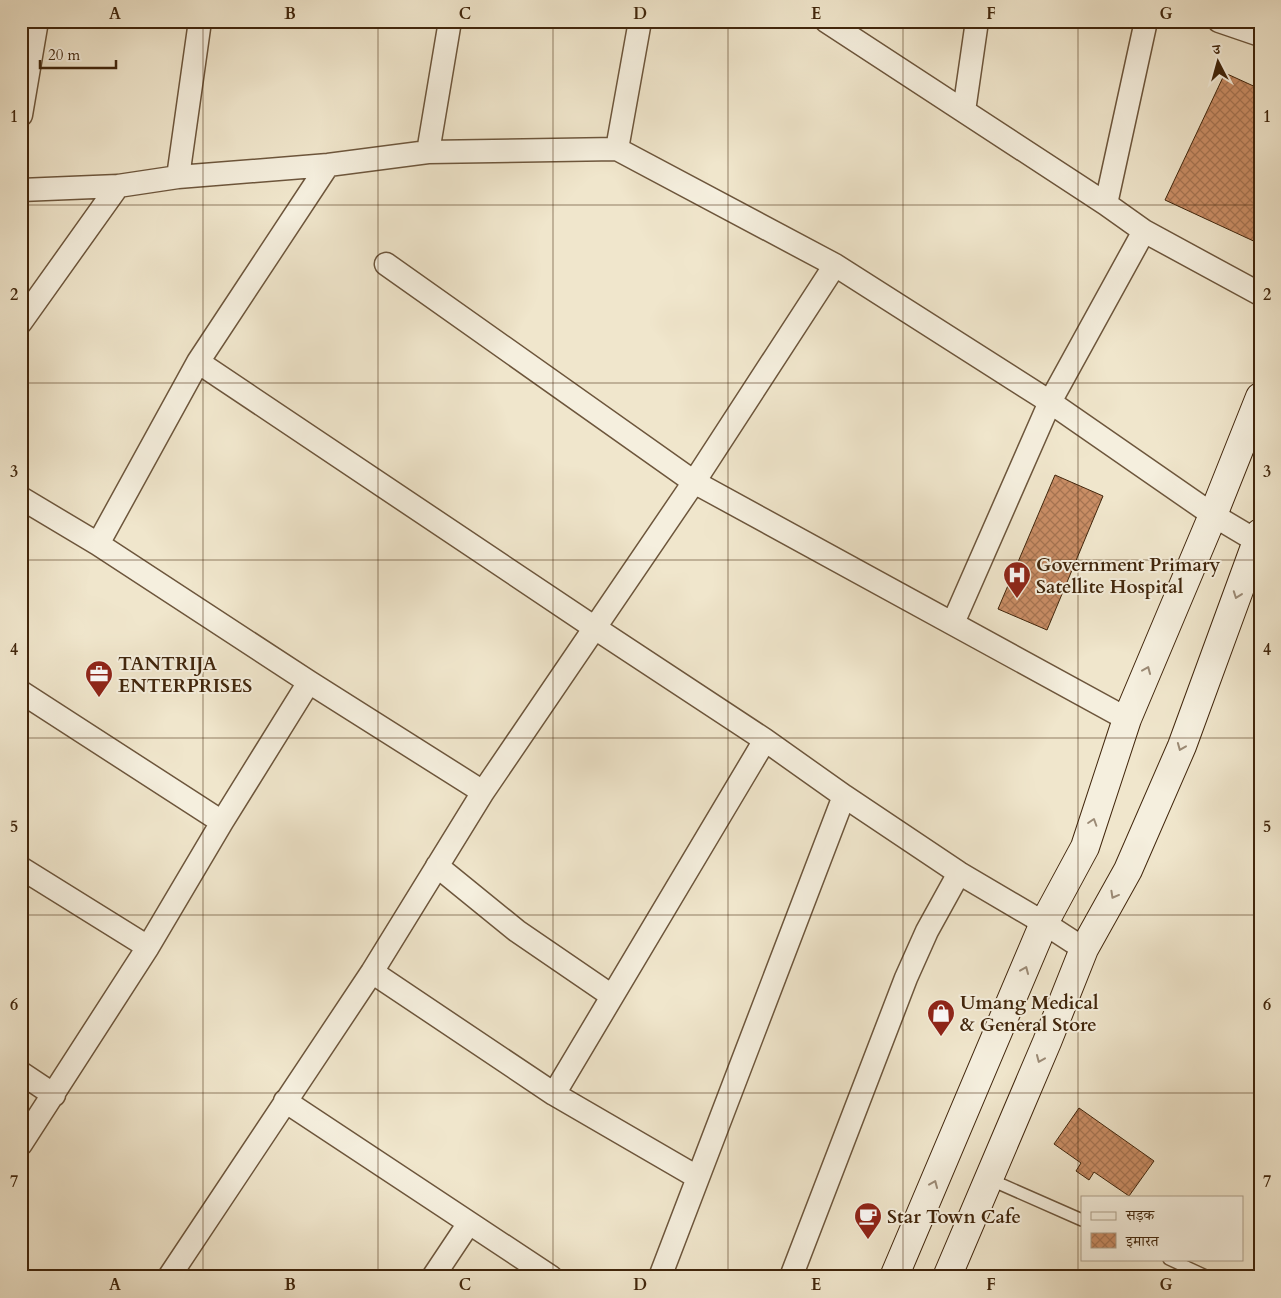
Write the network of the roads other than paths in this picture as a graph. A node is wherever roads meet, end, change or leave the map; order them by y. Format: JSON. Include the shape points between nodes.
{"nodes":[{"id":1,"x":37,"y":21,"type":"edge"},
{"id":2,"x":200,"y":21,"type":"edge"},
{"id":3,"x":450,"y":21,"type":"edge"},
{"id":4,"x":640,"y":21,"type":"edge"},
{"id":5,"x":826,"y":21,"type":"edge"},
{"id":6,"x":977,"y":21,"type":"edge"},
{"id":7,"x":1146,"y":21,"type":"edge"},
{"id":8,"x":1219,"y":21,"type":"edge"},
{"id":9,"x":1260,"y":35,"type":"edge"},
{"id":10,"x":964,"y":111,"type":"junction"},
{"id":11,"x":21,"y":115,"type":"edge"},
{"id":12,"x":617,"y":149,"type":"junction"},
{"id":13,"x":428,"y":152,"type":"junction"},
{"id":14,"x":328,"y":165,"type":"junction"},
{"id":15,"x":178,"y":176,"type":"junction"},
{"id":16,"x":118,"y":186,"type":"junction"},
{"id":17,"x":21,"y":190,"type":"edge"},
{"id":18,"x":1106,"y":204,"type":"junction"},
{"id":19,"x":1144,"y":231,"type":"junction"},
{"id":20,"x":386,"y":264,"type":"dead end"},
{"id":21,"x":835,"y":265,"type":"junction"},
{"id":22,"x":1260,"y":294,"type":"edge"},
{"id":23,"x":21,"y":322,"type":"edge"},
{"id":24,"x":198,"y":362,"type":"junction"},
{"id":25,"x":1260,"y":397,"type":"edge"},
{"id":26,"x":1050,"y":402,"type":"junction"},
{"id":27,"x":694,"y":482,"type":"junction"},
{"id":28,"x":21,"y":498,"type":"edge"},
{"id":29,"x":1212,"y":515,"type":"junction"},
{"id":30,"x":1259,"y":539,"type":"edge"},
{"id":31,"x":98,"y":544,"type":"junction"},
{"id":32,"x":953,"y":623,"type":"junction"},
{"id":33,"x":595,"y":628,"type":"junction"},
{"id":34,"x":309,"y":682,"type":"junction"},
{"id":35,"x":21,"y":692,"type":"edge"},
{"id":36,"x":1127,"y":718,"type":"junction"},
{"id":37,"x":765,"y":740,"type":"junction"},
{"id":38,"x":483,"y":792,"type":"junction"},
{"id":39,"x":844,"y":796,"type":"junction"},
{"id":40,"x":222,"y":822,"type":"junction"},
{"id":41,"x":437,"y":866,"type":"junction"},
{"id":42,"x":21,"y":868,"type":"edge"},
{"id":43,"x":959,"y":873,"type":"junction"},
{"id":44,"x":1044,"y":923,"type":"junction"},
{"id":45,"x":148,"y":947,"type":"junction"},
{"id":46,"x":1084,"y":949,"type":"junction"},
{"id":47,"x":372,"y":972,"type":"junction"},
{"id":48,"x":612,"y":996,"type":"junction"},
{"id":49,"x":21,"y":1073,"type":"edge"},
{"id":50,"x":554,"y":1094,"type":"junction"},
{"id":51,"x":54,"y":1095,"type":"junction"},
{"id":52,"x":285,"y":1101,"type":"junction"},
{"id":53,"x":21,"y":1144,"type":"edge"},
{"id":54,"x":697,"y":1177,"type":"junction"},
{"id":55,"x":989,"y":1179,"type":"junction"},
{"id":56,"x":1081,"y":1220,"type":"edge"},
{"id":57,"x":469,"y":1223,"type":"junction"},
{"id":58,"x":1171,"y":1260,"type":"edge"},
{"id":59,"x":169,"y":1277,"type":"edge"},
{"id":60,"x":433,"y":1277,"type":"edge"},
{"id":61,"x":552,"y":1277,"type":"edge"},
{"id":62,"x":660,"y":1277,"type":"edge"},
{"id":63,"x":791,"y":1277,"type":"edge"},
{"id":64,"x":894,"y":1277,"type":"edge"},
{"id":65,"x":947,"y":1277,"type":"edge"},
{"id":66,"x":1208,"y":1277,"type":"edge"}],
"edges":[{"from":1,"to":11,"type":"street"},
{"from":2,"to":15,"type":"street"},
{"from":3,"to":13,"type":"street"},
{"from":4,"to":12,"type":"street"},
{"from":5,"to":10,"type":"street"},
{"from":6,"to":10,"type":"street"},
{"from":7,"to":18,"type":"street"},
{"from":8,"to":9,"type":"street"},
{"from":10,"to":18,"type":"street"},
{"from":12,"to":13,"type":"street"},
{"from":12,"to":21,"type":"street"},
{"from":13,"to":14,"type":"street"},
{"from":14,"to":15,"type":"street"},
{"from":14,"to":24,"type":"street"},
{"from":15,"to":16,"type":"street"},
{"from":16,"to":17,"type":"street"},
{"from":16,"to":23,"type":"street"},
{"from":18,"to":19,"type":"street"},
{"from":19,"to":22,"type":"street"},
{"from":19,"to":26,"type":"street"},
{"from":20,"to":27,"type":"street"},
{"from":21,"to":26,"type":"street"},
{"from":21,"to":27,"type":"street"},
{"from":24,"to":31,"type":"street"},
{"from":24,"to":33,"type":"street"},
{"from":25,"to":29,"type":"street"},
{"from":26,"to":29,"type":"street"},
{"from":26,"to":32,"type":"street"},
{"from":27,"to":32,"type":"street"},
{"from":27,"to":33,"type":"street"},
{"from":28,"to":31,"type":"street"},
{"from":29,"to":30,"type":"street"},
{"from":36,"to":29,"type":"street","one_way":true},
{"from":30,"to":46,"type":"street","one_way":true,"via":[[1182,746],[1128,870]]},
{"from":31,"to":34,"type":"street"},
{"from":32,"to":36,"type":"street"},
{"from":33,"to":37,"type":"street"},
{"from":33,"to":38,"type":"street"},
{"from":34,"to":38,"type":"street"},
{"from":34,"to":40,"type":"street"},
{"from":35,"to":40,"type":"street"},
{"from":44,"to":36,"type":"street","one_way":true,"via":[[1085,847]]},
{"from":37,"to":39,"type":"street"},
{"from":37,"to":48,"type":"street"},
{"from":38,"to":41,"type":"street"},
{"from":39,"to":43,"type":"street"},
{"from":39,"to":54,"type":"street"},
{"from":40,"to":45,"type":"street"},
{"from":41,"to":47,"type":"street"},
{"from":41,"to":48,"type":"street","via":[[517,931]]},
{"from":42,"to":45,"type":"street"},
{"from":43,"to":44,"type":"street"},
{"from":43,"to":63,"type":"street","via":[[906,978]]},
{"from":44,"to":46,"type":"street"},
{"from":64,"to":44,"type":"street","one_way":true},
{"from":45,"to":51,"type":"street"},
{"from":46,"to":55,"type":"street","one_way":true},
{"from":47,"to":50,"type":"street"},
{"from":47,"to":52,"type":"street"},
{"from":48,"to":50,"type":"street"},
{"from":49,"to":51,"type":"street"},
{"from":50,"to":54,"type":"street"},
{"from":51,"to":53,"type":"street"},
{"from":52,"to":57,"type":"street"},
{"from":52,"to":59,"type":"street"},
{"from":54,"to":62,"type":"street"},
{"from":55,"to":56,"type":"lane"},
{"from":55,"to":65,"type":"street"},
{"from":57,"to":60,"type":"street"},
{"from":57,"to":61,"type":"street"},
{"from":58,"to":66,"type":"lane"}]}
